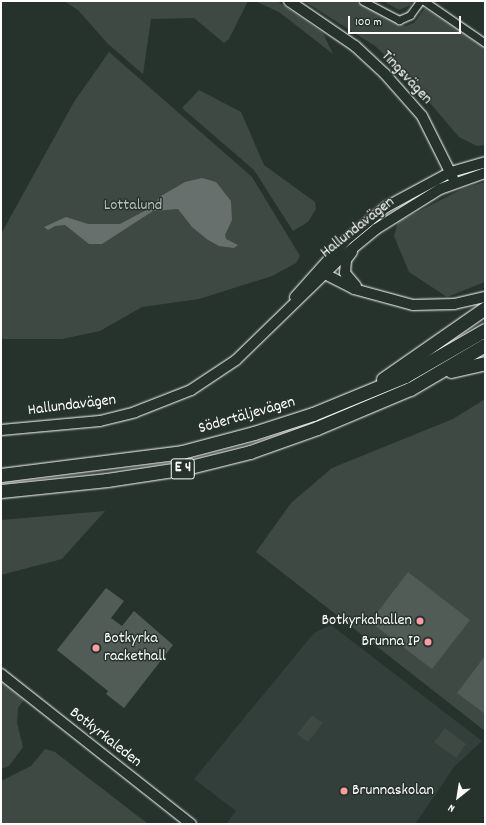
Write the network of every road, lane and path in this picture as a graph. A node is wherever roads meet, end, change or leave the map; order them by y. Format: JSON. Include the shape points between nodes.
{"nodes":[{"id":1,"x":289,"y":1,"type":"edge"},
{"id":2,"x":363,"y":1,"type":"edge"},
{"id":3,"x":420,"y":1,"type":"edge"},
{"id":4,"x":424,"y":1,"type":"edge"},
{"id":5,"x":485,"y":44,"type":"edge"},
{"id":6,"x":485,"y":162,"type":"edge"},
{"id":7,"x":451,"y":172,"type":"junction"},
{"id":8,"x":485,"y":173,"type":"edge"},
{"id":9,"x":455,"y":183,"type":"junction"},
{"id":10,"x":358,"y":244,"type":"junction"},
{"id":11,"x":320,"y":272,"type":"junction"},
{"id":12,"x":373,"y":296,"type":"junction"},
{"id":13,"x":485,"y":297,"type":"edge"},
{"id":14,"x":485,"y":308,"type":"edge"},
{"id":15,"x":485,"y":330,"type":"edge"},
{"id":16,"x":485,"y":345,"type":"edge"},
{"id":17,"x":485,"y":363,"type":"edge"},
{"id":18,"x":434,"y":376,"type":"junction"},
{"id":19,"x":352,"y":399,"type":"junction"},
{"id":20,"x":1,"y":430,"type":"edge"},
{"id":21,"x":1,"y":475,"type":"edge"},
{"id":22,"x":1,"y":491,"type":"edge"},
{"id":23,"x":1,"y":674,"type":"edge"},
{"id":24,"x":191,"y":824,"type":"edge"}],
"edges":[{"from":1,"to":7,"type":"main road","name":"Tingsvägen","via":[[355,46],[385,74],[422,116]]},
{"from":2,"to":3,"type":"street","via":[[399,20],[410,15]]},
{"from":4,"to":5,"type":"street"},
{"from":6,"to":7,"type":"main road","name":"Hallundavägen"},
{"from":7,"to":9,"type":"main road","name":"Tingsvägen"},
{"from":7,"to":11,"type":"main road","name":"Hallundavägen","via":[[386,207],[345,241]]},
{"from":8,"to":9,"type":"main road","name":"Hallundavägen"},
{"from":9,"to":10,"type":"main road","name":"Hallundavägen","via":[[416,203]]},
{"from":10,"to":11,"type":"main road","name":"Hallundavägen"},
{"from":10,"to":12,"type":"main road","via":[[346,260],[344,273],[356,286]]},
{"from":11,"to":12,"type":"main road"},
{"from":11,"to":20,"type":"main road","name":"Hallundavägen","via":[[267,331],[214,376],[165,402],[100,421]]},
{"from":12,"to":13,"type":"main road","via":[[413,305],[434,306]]},
{"from":14,"to":19,"type":"highway"},
{"from":15,"to":19,"type":"highway","name":"Södertäljevägen","number":"E 4","via":[[405,376]]},
{"from":16,"to":18,"type":"highway","number":"E 4"},
{"from":17,"to":18,"type":"highway"},
{"from":18,"to":22,"type":"highway","name":"Södertäljevägen","number":"E 4","via":[[357,412],[250,452],[186,468],[107,480]]},
{"from":19,"to":21,"type":"highway","name":"Södertäljevägen","number":"E 4","via":[[254,433],[182,452]]},
{"from":23,"to":24,"type":"main road","name":"Botkyrkaleden"}]}
